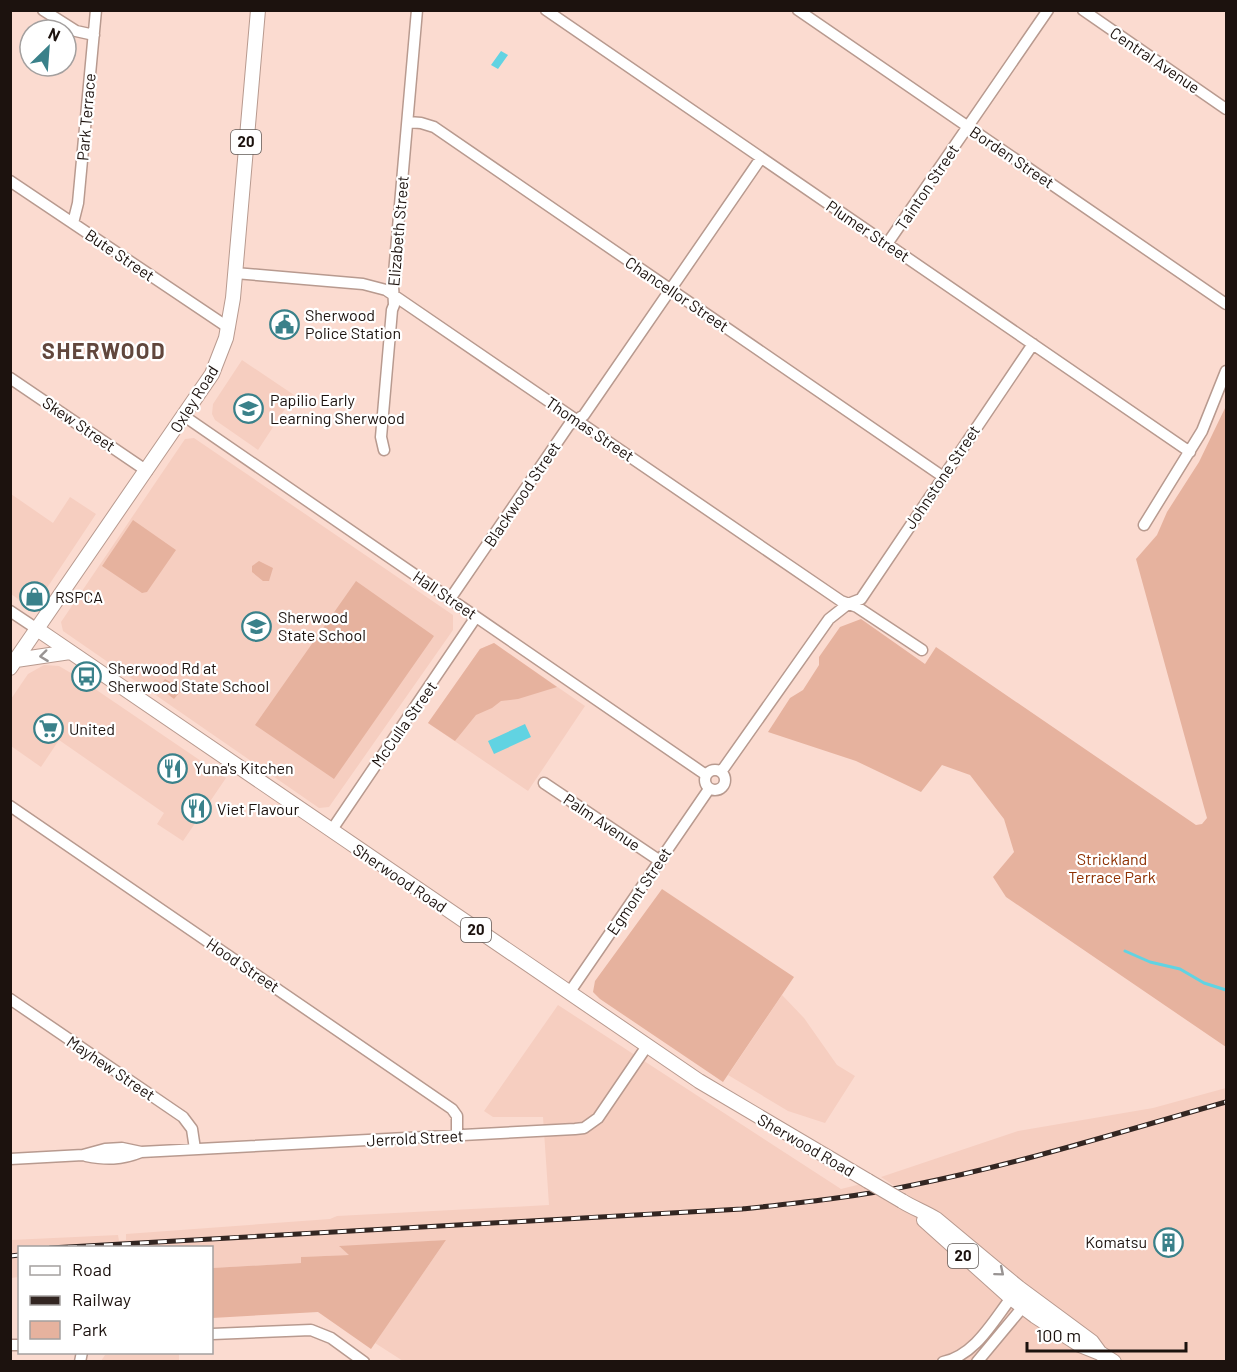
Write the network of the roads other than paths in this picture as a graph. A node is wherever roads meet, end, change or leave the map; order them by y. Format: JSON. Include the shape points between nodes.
{"nodes":[{"id":1,"x":43,"y":10,"type":"edge"},
{"id":2,"x":96,"y":10,"type":"edge"},
{"id":3,"x":258,"y":10,"type":"edge"},
{"id":4,"x":417,"y":10,"type":"edge"},
{"id":5,"x":546,"y":10,"type":"edge"},
{"id":6,"x":798,"y":10,"type":"edge"},
{"id":7,"x":1048,"y":10,"type":"edge"},
{"id":8,"x":1083,"y":10,"type":"edge"},
{"id":9,"x":94,"y":36,"type":"junction"},
{"id":10,"x":1227,"y":109,"type":"edge"},
{"id":11,"x":408,"y":122,"type":"junction"},
{"id":12,"x":968,"y":127,"type":"junction"},
{"id":13,"x":761,"y":158,"type":"junction"},
{"id":14,"x":10,"y":181,"type":"edge"},
{"id":15,"x":73,"y":223,"type":"junction"},
{"id":16,"x":887,"y":244,"type":"junction"},
{"id":17,"x":235,"y":273,"type":"junction"},
{"id":18,"x":670,"y":290,"type":"junction"},
{"id":19,"x":393,"y":295,"type":"junction"},
{"id":20,"x":1227,"y":304,"type":"edge"},
{"id":21,"x":229,"y":328,"type":"junction"},
{"id":22,"x":1033,"y":344,"type":"junction"},
{"id":23,"x":1227,"y":371,"type":"edge"},
{"id":24,"x":10,"y":378,"type":"edge"},
{"id":25,"x":184,"y":416,"type":"junction"},
{"id":26,"x":576,"y":420,"type":"junction"},
{"id":27,"x":384,"y":450,"type":"dead end"},
{"id":28,"x":1191,"y":452,"type":"junction"},
{"id":29,"x":147,"y":471,"type":"junction"},
{"id":30,"x":942,"y":476,"type":"junction"},
{"id":31,"x":1144,"y":525,"type":"dead end"},
{"id":32,"x":450,"y":599,"type":"junction"},
{"id":33,"x":848,"y":604,"type":"junction"},
{"id":34,"x":10,"y":611,"type":"edge"},
{"id":35,"x":477,"y":617,"type":"junction"},
{"id":36,"x":38,"y":629,"type":"junction"},
{"id":37,"x":922,"y":650,"type":"dead end"},
{"id":38,"x":70,"y":652,"type":"junction"},
{"id":39,"x":14,"y":664,"type":"edge"},
{"id":40,"x":721,"y":772,"type":"junction"},
{"id":41,"x":706,"y":775,"type":"junction"},
{"id":42,"x":544,"y":783,"type":"dead end"},
{"id":43,"x":709,"y":789,"type":"junction"},
{"id":44,"x":10,"y":806,"type":"edge"},
{"id":45,"x":331,"y":831,"type":"junction"},
{"id":46,"x":660,"y":861,"type":"junction"},
{"id":47,"x":569,"y":993,"type":"junction"},
{"id":48,"x":10,"y":999,"type":"edge"},
{"id":49,"x":647,"y":1046,"type":"junction"},
{"id":50,"x":457,"y":1136,"type":"junction"},
{"id":51,"x":195,"y":1149,"type":"junction"},
{"id":52,"x":10,"y":1159,"type":"edge"},
{"id":53,"x":1015,"y":1293,"type":"junction"},
{"id":54,"x":1027,"y":1302,"type":"junction"},
{"id":55,"x":213,"y":1334,"type":"edge"},
{"id":56,"x":364,"y":1362,"type":"edge"},
{"id":57,"x":943,"y":1362,"type":"edge"},
{"id":58,"x":977,"y":1362,"type":"edge"},
{"id":59,"x":1114,"y":1362,"type":"edge"}],
"edges":[{"from":1,"to":9,"type":"street","via":[[69,28]]},
{"from":2,"to":9,"type":"street","name":"Park Terrace"},
{"from":3,"to":17,"type":"main road","name":"Oxley Road","number":"20"},
{"from":4,"to":11,"type":"street","name":"Elizabeth Street"},
{"from":5,"to":13,"type":"street","name":"Plumer Street"},
{"from":6,"to":12,"type":"street","name":"Borden Street"},
{"from":7,"to":12,"type":"street","name":"Tainton Street"},
{"from":8,"to":10,"type":"street","name":"Central Avenue"},
{"from":9,"to":15,"type":"street","name":"Park Terrace"},
{"from":11,"to":18,"type":"street","name":"Chancellor Street","via":[[434,127]]},
{"from":11,"to":19,"type":"street","name":"Elizabeth Street"},
{"from":12,"to":16,"type":"street","name":"Tainton Street"},
{"from":12,"to":20,"type":"street","name":"Borden Street"},
{"from":13,"to":16,"type":"street","name":"Plumer Street"},
{"from":13,"to":18,"type":"street","name":"Blackwood Street"},
{"from":14,"to":15,"type":"street","name":"Bute Street"},
{"from":15,"to":21,"type":"street","name":"Bute Street"},
{"from":16,"to":22,"type":"street","name":"Plumer Street"},
{"from":17,"to":19,"type":"street","name":"Thomas Street","via":[[363,284]]},
{"from":17,"to":21,"type":"main road","name":"Oxley Road","number":"20"},
{"from":18,"to":26,"type":"street","name":"Blackwood Street","via":[[584,415]]},
{"from":18,"to":30,"type":"street","name":"Chancellor Street"},
{"from":19,"to":26,"type":"street","name":"Thomas Street"},
{"from":19,"to":27,"type":"street","name":"Elizabeth Street","via":[[381,437]]},
{"from":21,"to":25,"type":"main road","name":"Oxley Road","number":"20","via":[[216,366]]},
{"from":22,"to":28,"type":"street","name":"Plumer Street"},
{"from":22,"to":30,"type":"street","name":"Johnstone Street"},
{"from":23,"to":28,"type":"street"},
{"from":24,"to":29,"type":"street","name":"Skew Street"},
{"from":25,"to":29,"type":"main road","name":"Oxley Road","number":"20"},
{"from":25,"to":32,"type":"street","name":"Hall Street"},
{"from":26,"to":32,"type":"street","name":"Blackwood Street"},
{"from":26,"to":33,"type":"street","name":"Thomas Street"},
{"from":28,"to":31,"type":"street"},
{"from":29,"to":36,"type":"main road","name":"Oxley Road","number":"20"},
{"from":30,"to":33,"type":"street","name":"Johnstone Street","via":[[861,599]]},
{"from":32,"to":35,"type":"street","name":"Hall Street"},
{"from":33,"to":37,"type":"street","name":"Thomas Street"},
{"from":33,"to":40,"type":"street","via":[[829,619]]},
{"from":34,"to":36,"type":"street","name":"Sherwood Road"},
{"from":35,"to":41,"type":"street","name":"Hall Street"},
{"from":35,"to":45,"type":"street","name":"McCulla Street"},
{"from":36,"to":38,"type":"main road","name":"Sherwood Road","number":"20"},
{"from":36,"to":39,"type":"main road","name":"Oxley Road"},
{"from":38,"to":39,"type":"main road","one_way":true},
{"from":38,"to":45,"type":"main road","name":"Sherwood Road","number":"20"},
{"from":40,"to":41,"type":"street"},
{"from":40,"to":43,"type":"street","via":[[725,777],[723,787]]},
{"from":41,"to":43,"type":"street"},
{"from":42,"to":46,"type":"street","name":"Palm Avenue"},
{"from":43,"to":46,"type":"street","name":"Egmont Street"},
{"from":44,"to":50,"type":"street","name":"Hood Street","via":[[452,1109],[457,1116]]},
{"from":45,"to":47,"type":"main road","name":"Sherwood Road","number":"20"},
{"from":46,"to":47,"type":"street","name":"Egmont Street"},
{"from":47,"to":49,"type":"main road","name":"Sherwood Road","number":"20"},
{"from":48,"to":51,"type":"street","name":"Mayhew Street","via":[[183,1117],[192,1128]]},
{"from":49,"to":50,"type":"street","name":"Jerrold Street","via":[[598,1118],[584,1128]]},
{"from":49,"to":53,"type":"main road","name":"Sherwood Road","number":"20","bridge":true,"via":[[727,1099],[936,1219]]},
{"from":50,"to":51,"type":"street","name":"Jerrold Street"},
{"from":51,"to":52,"type":"street","name":"Jerrold Street","via":[[141,1152],[104,1160],[83,1155]]},
{"from":53,"to":54,"type":"main road","name":"Sherwood Road","number":"20"},
{"from":53,"to":57,"type":"street","via":[[972,1346]]},
{"from":54,"to":58,"type":"street"},
{"from":54,"to":59,"type":"main road","name":"Sherwood Road","number":"20","via":[[1092,1342]]},
{"from":55,"to":56,"type":"street","via":[[310,1330],[331,1338]]}]}
